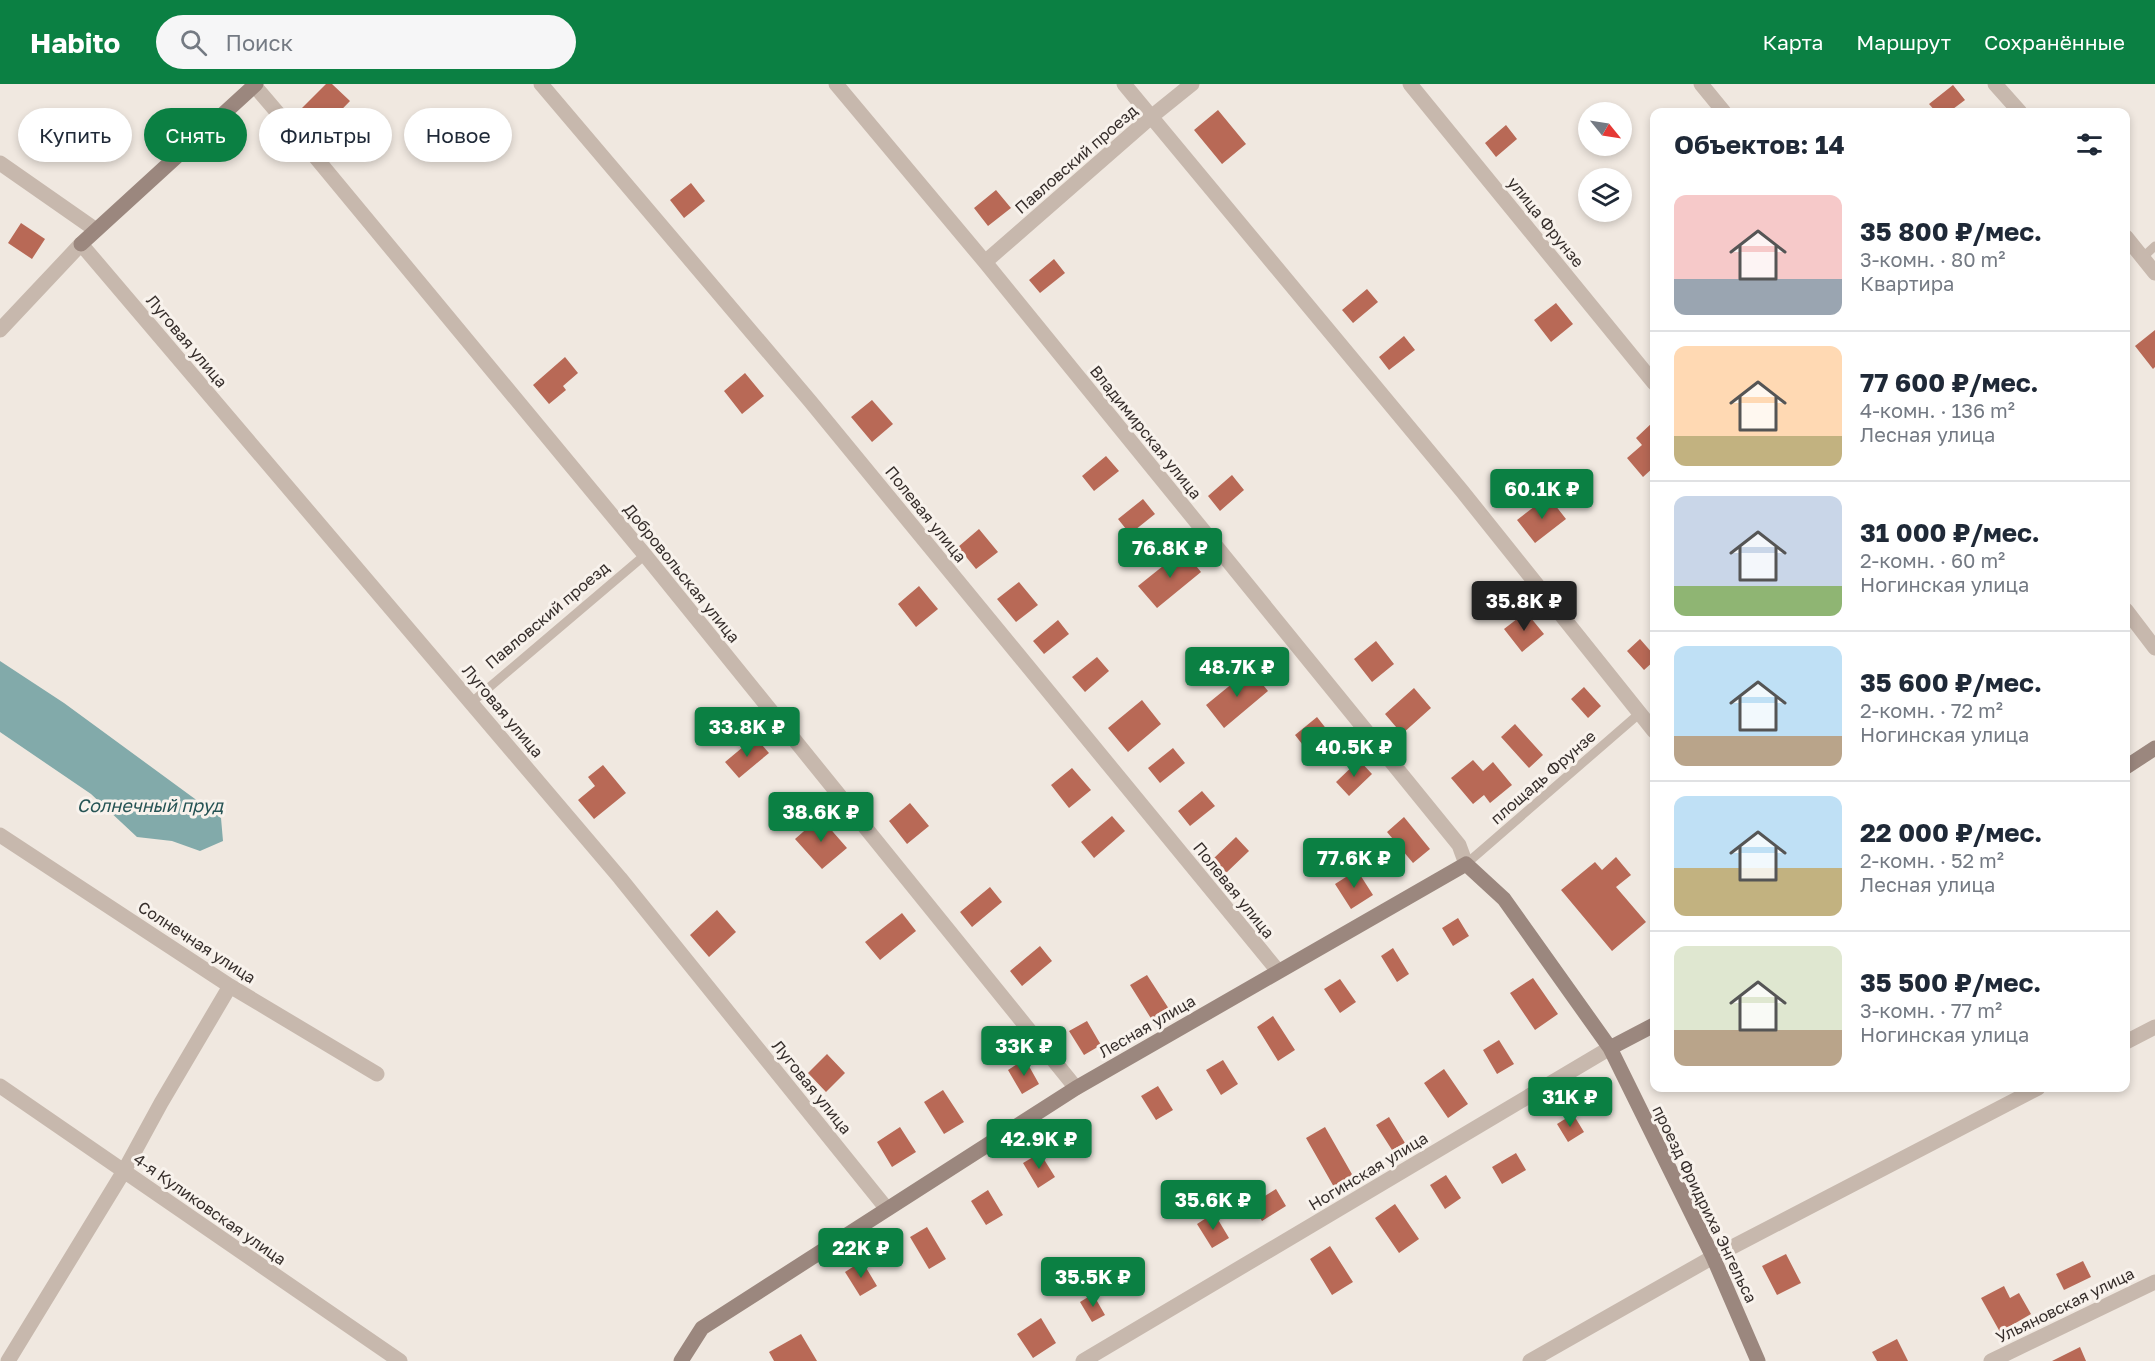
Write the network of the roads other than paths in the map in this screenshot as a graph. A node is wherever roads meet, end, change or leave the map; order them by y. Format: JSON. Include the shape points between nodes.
{"nodes":[{"id":1,"x":254,"y":84,"type":"edge"},
{"id":2,"x":541,"y":84,"type":"edge"},
{"id":3,"x":836,"y":84,"type":"edge"},
{"id":4,"x":1124,"y":84,"type":"edge"},
{"id":5,"x":1192,"y":84,"type":"edge"},
{"id":6,"x":1410,"y":84,"type":"edge"},
{"id":7,"x":1701,"y":84,"type":"edge"},
{"id":8,"x":1995,"y":84,"type":"edge"},
{"id":9,"x":1721,"y":108,"type":"edge"},
{"id":10,"x":2016,"y":108,"type":"edge"},
{"id":11,"x":1151,"y":117,"type":"junction"},
{"id":12,"x":0,"y":164,"type":"edge"},
{"id":13,"x":96,"y":230,"type":"junction"},
{"id":14,"x":2130,"y":242,"type":"edge"},
{"id":15,"x":81,"y":244,"type":"junction"},
{"id":16,"x":2155,"y":246,"type":"edge"},
{"id":17,"x":2143,"y":257,"type":"junction"},
{"id":18,"x":985,"y":262,"type":"junction"},
{"id":19,"x":2155,"y":273,"type":"edge"},
{"id":20,"x":0,"y":330,"type":"edge"},
{"id":21,"x":1650,"y":378,"type":"edge"},
{"id":22,"x":645,"y":555,"type":"junction"},
{"id":23,"x":2130,"y":615,"type":"edge"},
{"id":24,"x":2155,"y":648,"type":"edge"},
{"id":25,"x":472,"y":702,"type":"junction"},
{"id":26,"x":1640,"y":713,"type":"junction"},
{"id":27,"x":1650,"y":726,"type":"edge"},
{"id":28,"x":2155,"y":748,"type":"edge"},
{"id":29,"x":2130,"y":764,"type":"edge"},
{"id":30,"x":0,"y":835,"type":"edge"},
{"id":31,"x":1466,"y":864,"type":"junction"},
{"id":32,"x":1278,"y":971,"type":"junction"},
{"id":33,"x":230,"y":986,"type":"junction"},
{"id":34,"x":1650,"y":1027,"type":"edge"},
{"id":35,"x":2155,"y":1027,"type":"edge"},
{"id":36,"x":2130,"y":1040,"type":"edge"},
{"id":37,"x":1610,"y":1048,"type":"junction"},
{"id":38,"x":378,"y":1074,"type":"dead end"},
{"id":39,"x":0,"y":1086,"type":"edge"},
{"id":40,"x":1076,"y":1088,"type":"junction"},
{"id":41,"x":2030,"y":1092,"type":"edge"},
{"id":42,"x":124,"y":1171,"type":"junction"},
{"id":43,"x":887,"y":1209,"type":"junction"},
{"id":44,"x":1713,"y":1257,"type":"junction"},
{"id":45,"x":2155,"y":1282,"type":"edge"},
{"id":46,"x":8,"y":1361,"type":"edge"},
{"id":47,"x":400,"y":1361,"type":"edge"},
{"id":48,"x":681,"y":1361,"type":"edge"},
{"id":49,"x":1083,"y":1361,"type":"edge"},
{"id":50,"x":1530,"y":1361,"type":"edge"},
{"id":51,"x":1758,"y":1361,"type":"edge"},
{"id":52,"x":1991,"y":1361,"type":"edge"}],
"edges":[{"from":1,"to":13,"type":"street"},
{"from":1,"to":22,"type":"street","name":"Добровольская улица"},
{"from":2,"to":32,"type":"street","name":"Полевая улица","via":[[810,401]]},
{"from":3,"to":18,"type":"street","name":"Владимирская улица"},
{"from":4,"to":11,"type":"street"},
{"from":5,"to":11,"type":"street","name":"Павловский проезд"},
{"from":6,"to":21,"type":"street","name":"улица Фрунзе"},
{"from":7,"to":9,"type":"street"},
{"from":8,"to":10,"type":"street"},
{"from":11,"to":18,"type":"street","name":"Павловский проезд"},
{"from":11,"to":26,"type":"street","via":[[1462,491]]},
{"from":12,"to":13,"type":"street"},
{"from":13,"to":15,"type":"street"},
{"from":14,"to":17,"type":"street"},
{"from":15,"to":20,"type":"street"},
{"from":15,"to":25,"type":"street","name":"Луговая улица"},
{"from":16,"to":17,"type":"lane"},
{"from":17,"to":19,"type":"street"},
{"from":18,"to":31,"type":"street","name":"Владимирская улица","via":[[1459,845]]},
{"from":22,"to":25,"type":"lane","name":"Павловский проезд"},
{"from":22,"to":40,"type":"street","name":"Добровольская улица"},
{"from":23,"to":24,"type":"street"},
{"from":25,"to":43,"type":"street","name":"Луговая улица","via":[[628,887]]},
{"from":26,"to":27,"type":"street"},
{"from":26,"to":31,"type":"lane","name":"площадь Фрунзе"},
{"from":28,"to":29,"type":"street"},
{"from":30,"to":33,"type":"street","name":"Солнечная улица"},
{"from":31,"to":32,"type":"street","name":"Лесная улица"},
{"from":31,"to":37,"type":"street","name":"проезд Фридриха Энгельса","via":[[1504,899]]},
{"from":32,"to":40,"type":"street","name":"Лесная улица"},
{"from":33,"to":38,"type":"street","name":"Солнечная улица"},
{"from":33,"to":42,"type":"street"},
{"from":34,"to":37,"type":"street"},
{"from":35,"to":36,"type":"street"},
{"from":37,"to":44,"type":"street","name":"проезд Фридриха Энгельса"},
{"from":37,"to":49,"type":"street","name":"Ногинская улица"},
{"from":39,"to":42,"type":"street","name":"4-я Куликовская улица"},
{"from":40,"to":43,"type":"street","name":"Лесная улица"},
{"from":41,"to":44,"type":"street"},
{"from":42,"to":46,"type":"street"},
{"from":42,"to":47,"type":"street","name":"4-я Куликовская улица"},
{"from":43,"to":48,"type":"street","name":"Лесная улица","via":[[702,1328]]},
{"from":44,"to":50,"type":"street"},
{"from":44,"to":51,"type":"street","name":"проезд Фридриха Энгельса"},
{"from":45,"to":52,"type":"street","name":"Ульяновская улица"}]}
